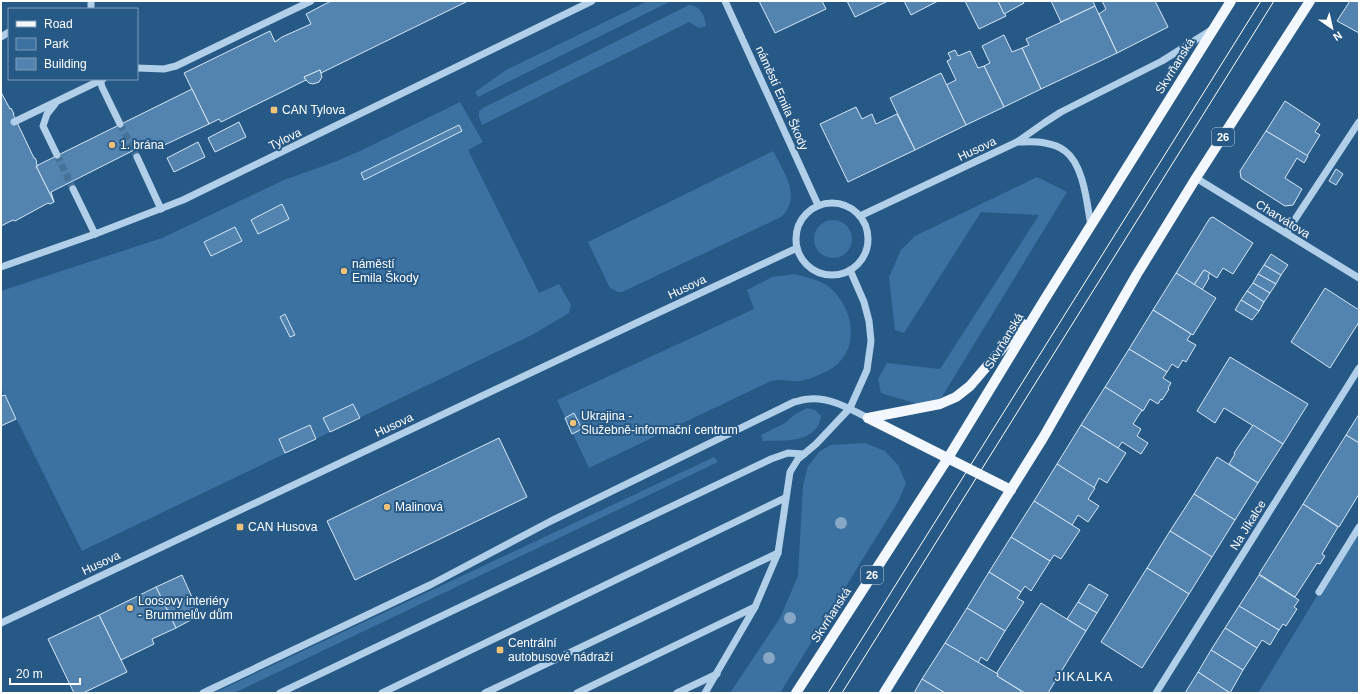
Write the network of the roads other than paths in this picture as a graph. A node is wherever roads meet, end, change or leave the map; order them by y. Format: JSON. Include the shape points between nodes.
{"nodes":[{"id":1,"x":310,"y":1,"type":"edge"},
{"id":2,"x":592,"y":1,"type":"edge"},
{"id":3,"x":725,"y":1,"type":"edge"},
{"id":4,"x":1231,"y":1,"type":"edge"},
{"id":5,"x":1310,"y":1,"type":"edge"},
{"id":6,"x":1214,"y":27,"type":"junction"},
{"id":7,"x":138,"y":68,"type":"edge"},
{"id":8,"x":99,"y":80,"type":"edge"},
{"id":9,"x":101,"y":80,"type":"edge"},
{"id":10,"x":59,"y":100,"type":"junction"},
{"id":11,"x":14,"y":122,"type":"dead end"},
{"id":12,"x":1359,"y":122,"type":"edge"},
{"id":13,"x":120,"y":124,"type":"tunnel mouth"},
{"id":14,"x":1017,"y":142,"type":"junction"},
{"id":15,"x":57,"y":155,"type":"tunnel mouth"},
{"id":16,"x":137,"y":157,"type":"tunnel mouth"},
{"id":17,"x":1196,"y":178,"type":"junction"},
{"id":18,"x":73,"y":189,"type":"tunnel mouth"},
{"id":19,"x":818,"y":205,"type":"junction"},
{"id":20,"x":161,"y":209,"type":"junction"},
{"id":21,"x":860,"y":216,"type":"junction"},
{"id":22,"x":1091,"y":226,"type":"junction"},
{"id":23,"x":1286,"y":233,"type":"junction"},
{"id":24,"x":95,"y":234,"type":"junction"},
{"id":25,"x":797,"y":248,"type":"junction"},
{"id":26,"x":1,"y":268,"type":"edge"},
{"id":27,"x":850,"y":270,"type":"junction"},
{"id":28,"x":1359,"y":278,"type":"edge"},
{"id":29,"x":1043,"y":302,"type":"junction"},
{"id":30,"x":1359,"y":368,"type":"edge"},
{"id":31,"x":850,"y":408,"type":"junction"},
{"id":32,"x":868,"y":418,"type":"junction"},
{"id":33,"x":804,"y":454,"type":"junction"},
{"id":34,"x":948,"y":458,"type":"junction"},
{"id":35,"x":1011,"y":490,"type":"junction"},
{"id":36,"x":785,"y":498,"type":"junction"},
{"id":37,"x":1359,"y":527,"type":"edge"},
{"id":38,"x":778,"y":553,"type":"junction"},
{"id":39,"x":1318,"y":592,"type":"dead end"},
{"id":40,"x":756,"y":607,"type":"junction"},
{"id":41,"x":1,"y":623,"type":"edge"},
{"id":42,"x":717,"y":674,"type":"junction"},
{"id":43,"x":203,"y":693,"type":"edge"},
{"id":44,"x":280,"y":693,"type":"edge"},
{"id":45,"x":382,"y":693,"type":"edge"},
{"id":46,"x":485,"y":693,"type":"edge"},
{"id":47,"x":577,"y":693,"type":"edge"},
{"id":48,"x":678,"y":693,"type":"edge"},
{"id":49,"x":705,"y":693,"type":"edge"},
{"id":50,"x":796,"y":693,"type":"edge"},
{"id":51,"x":884,"y":693,"type":"edge"},
{"id":52,"x":1156,"y":693,"type":"edge"}],
"edges":[{"from":1,"to":7,"type":"street","via":[[176,66],[164,69]]},
{"from":2,"to":20,"type":"street","name":"Tylova"},
{"from":3,"to":19,"type":"street","name":"náměstí Emila Škody"},
{"from":4,"to":6,"type":"main road","name":"Skvrňanská","number":"26"},
{"from":5,"to":17,"type":"main road","number":"26"},
{"from":6,"to":14,"type":"street","name":"Husova","via":[[1162,61],[1051,118]]},
{"from":6,"to":22,"type":"main road","name":"Skvrňanská","number":"26"},
{"from":8,"to":10,"type":"street"},
{"from":9,"to":13,"type":"street"},
{"from":10,"to":11,"type":"street"},
{"from":10,"to":15,"type":"street","via":[[47,114],[43,126]]},
{"from":12,"to":23,"type":"street"},
{"from":14,"to":21,"type":"street","name":"Husova"},
{"from":14,"to":22,"type":"street","via":[[1044,143],[1065,151],[1078,168]]},
{"from":16,"to":20,"type":"street"},
{"from":17,"to":23,"type":"street","name":"Charvátova"},
{"from":17,"to":35,"type":"main road","number":"26"},
{"from":18,"to":24,"type":"street"},
{"from":19,"to":21,"type":"street","via":[[841,204],[852,208]]},
{"from":19,"to":25,"type":"street","via":[[809,211],[800,223],[796,238]]},
{"from":20,"to":24,"type":"street","name":"Tylova"},
{"from":21,"to":27,"type":"street","via":[[866,227],[866,251]]},
{"from":22,"to":29,"type":"main road","name":"Skvrňanská","number":"26"},
{"from":23,"to":28,"type":"street","name":"Charvátova"},
{"from":24,"to":26,"type":"street","name":"Tylova"},
{"from":25,"to":27,"type":"street","via":[[801,258],[818,272],[828,275]]},
{"from":25,"to":41,"type":"street","name":"Husova"},
{"from":27,"to":31,"type":"street","via":[[864,302],[871,341],[867,370]]},
{"from":29,"to":32,"type":"main road","via":[[970,386],[956,397],[935,406]]},
{"from":29,"to":34,"type":"main road","name":"Skvrňanská","number":"26"},
{"from":30,"to":52,"type":"street","name":"Na Jíkalce"},
{"from":31,"to":32,"type":"street"},
{"from":31,"to":33,"type":"street"},
{"from":31,"to":43,"type":"street","via":[[823,399],[794,402],[551,521],[432,584]]},
{"from":32,"to":34,"type":"main road"},
{"from":33,"to":36,"type":"street","via":[[790,472]]},
{"from":33,"to":44,"type":"street","via":[[788,454],[771,459]]},
{"from":34,"to":35,"type":"main road"},
{"from":34,"to":50,"type":"main road","name":"Skvrňanská","number":"26"},
{"from":35,"to":51,"type":"main road","number":"26"},
{"from":36,"to":38,"type":"street"},
{"from":36,"to":45,"type":"street"},
{"from":37,"to":39,"type":"street"},
{"from":38,"to":40,"type":"street"},
{"from":38,"to":46,"type":"street"},
{"from":40,"to":42,"type":"street"},
{"from":40,"to":47,"type":"street"},
{"from":42,"to":48,"type":"street"},
{"from":42,"to":49,"type":"street"}]}
